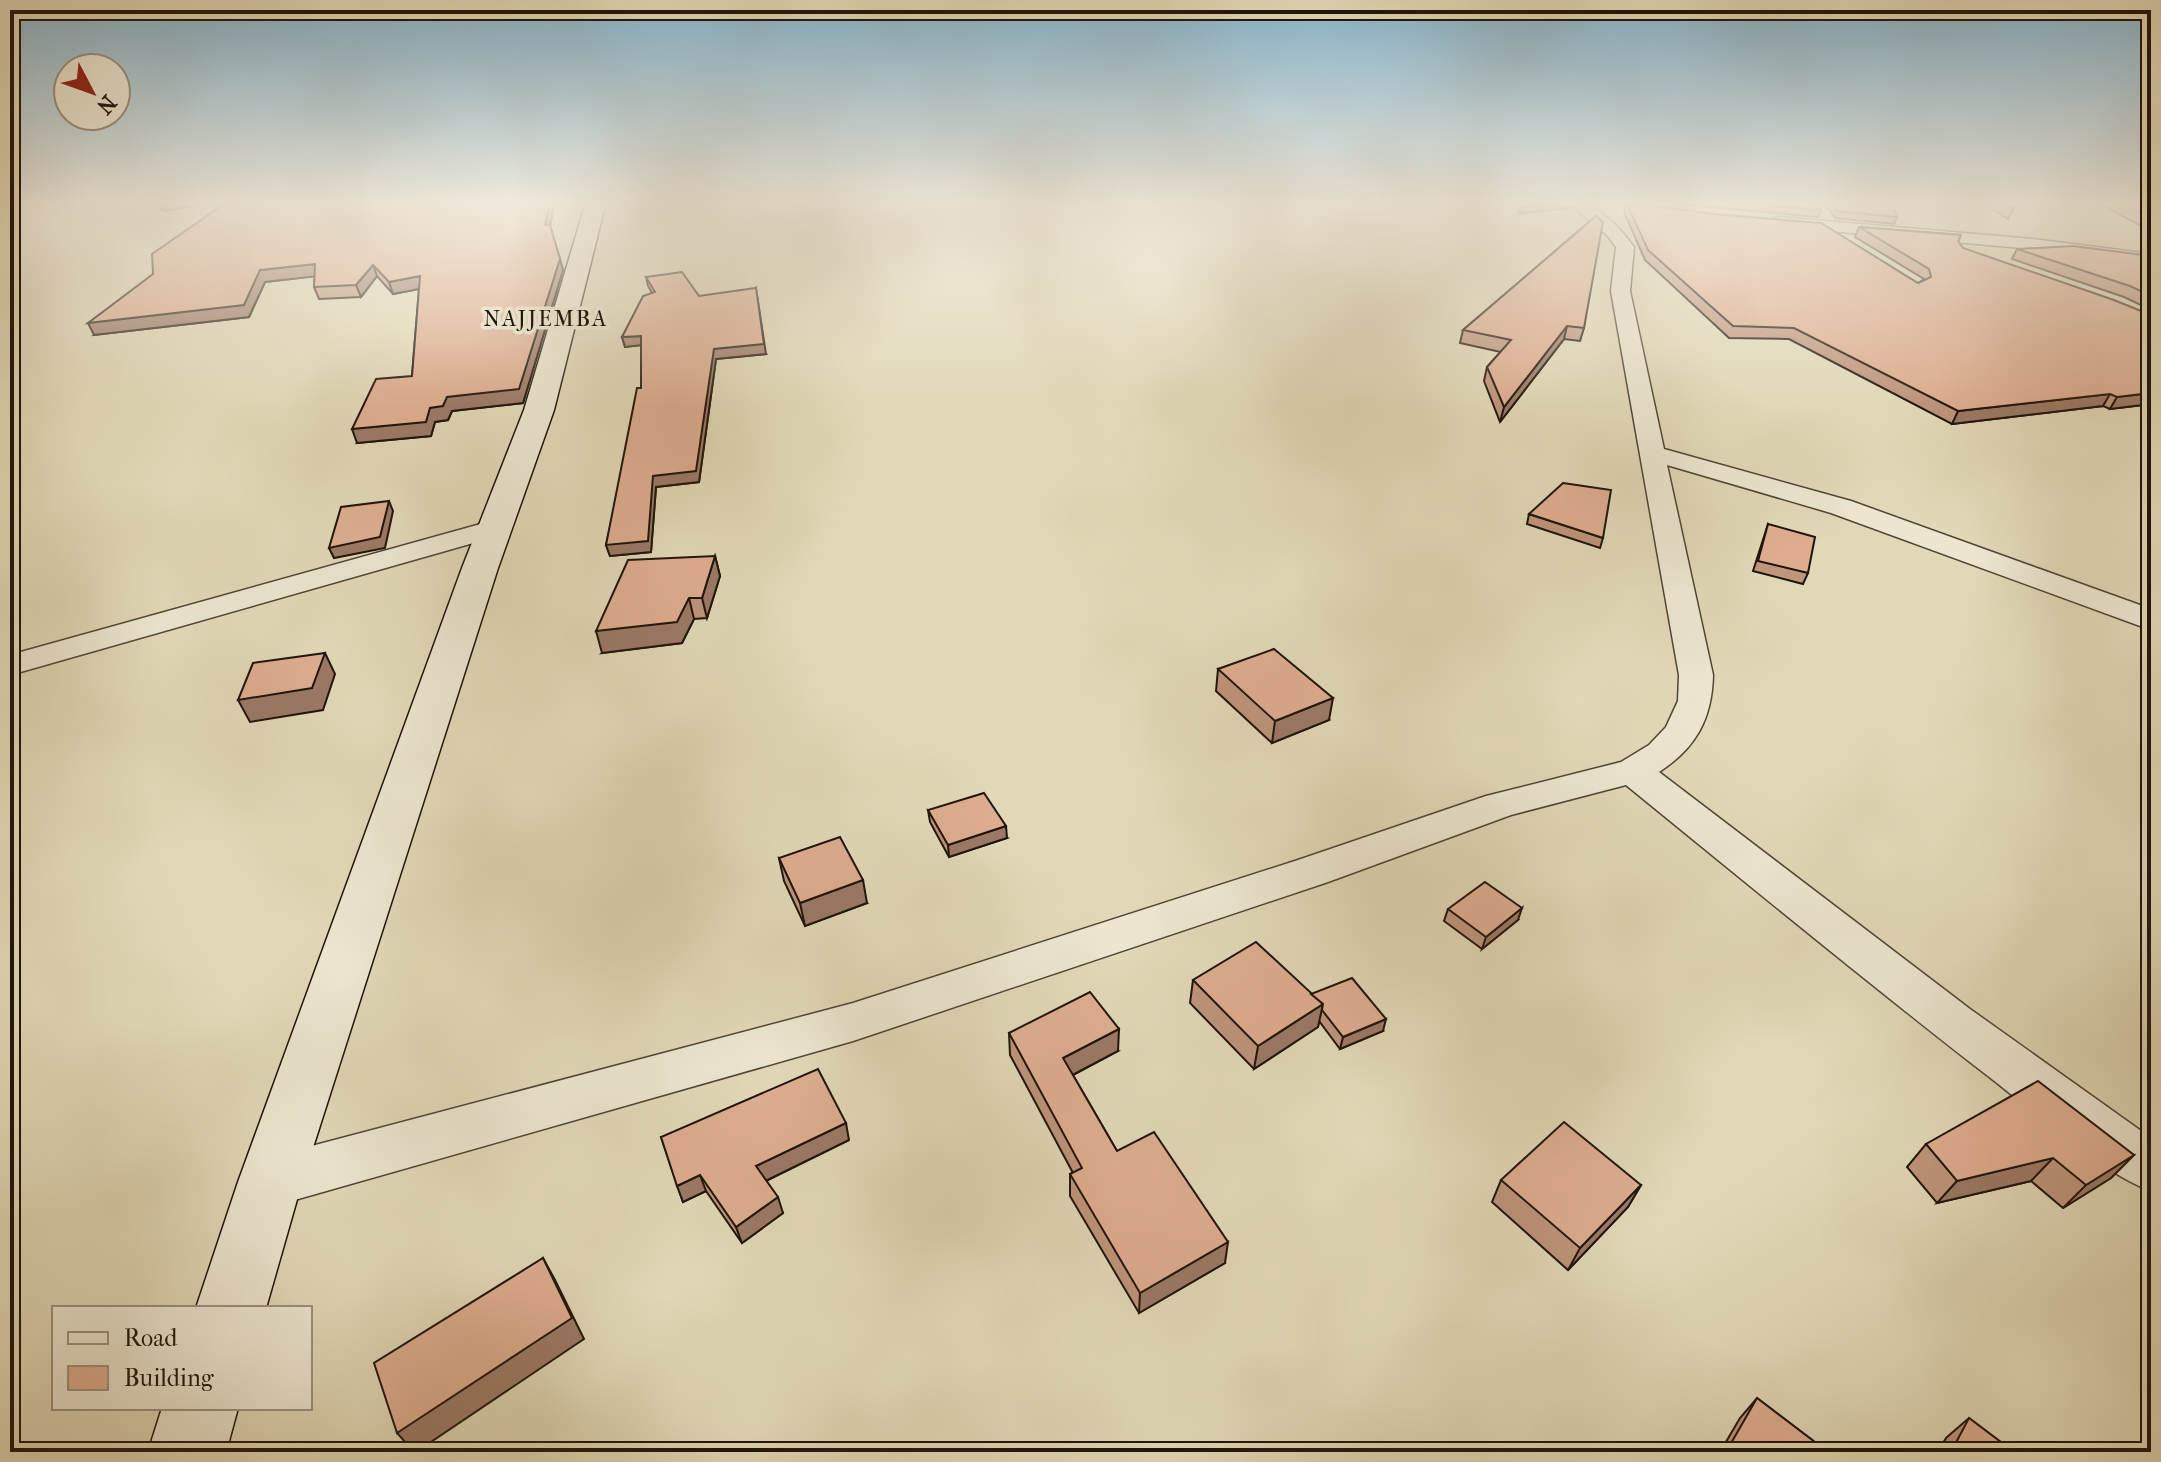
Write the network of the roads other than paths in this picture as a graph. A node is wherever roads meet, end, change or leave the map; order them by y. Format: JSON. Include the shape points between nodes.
{"nodes":[{"id":1,"x":577,"y":270,"type":"edge"},
{"id":2,"x":1620,"y":270,"type":"edge"},
{"id":3,"x":1650,"y":453,"type":"junction"},
{"id":4,"x":495,"y":528,"type":"junction"},
{"id":5,"x":2151,"y":620,"type":"edge"},
{"id":6,"x":10,"y":665,"type":"edge"},
{"id":7,"x":1633,"y":771,"type":"junction"},
{"id":8,"x":2151,"y":1167,"type":"edge"},
{"id":9,"x":270,"y":1182,"type":"junction"},
{"id":10,"x":232,"y":1306,"type":"edge"},
{"id":11,"x":199,"y":1410,"type":"edge"},
{"id":12,"x":187,"y":1452,"type":"edge"}],
"edges":[{"from":1,"to":4,"type":"street","via":[[539,410]]},
{"from":2,"to":3,"type":"street"},
{"from":3,"to":5,"type":"street","via":[[1838,504]]},
{"from":3,"to":7,"type":"street","via":[[1696,675],[1695,701],[1682,732]]},
{"from":4,"to":6,"type":"street"},
{"from":4,"to":9,"type":"street"},
{"from":7,"to":8,"type":"street","via":[[1953,1023]]},
{"from":7,"to":9,"type":"street","via":[[1500,805],[853,1022]]},
{"from":9,"to":10,"type":"street"},
{"from":11,"to":12,"type":"street"}]}
